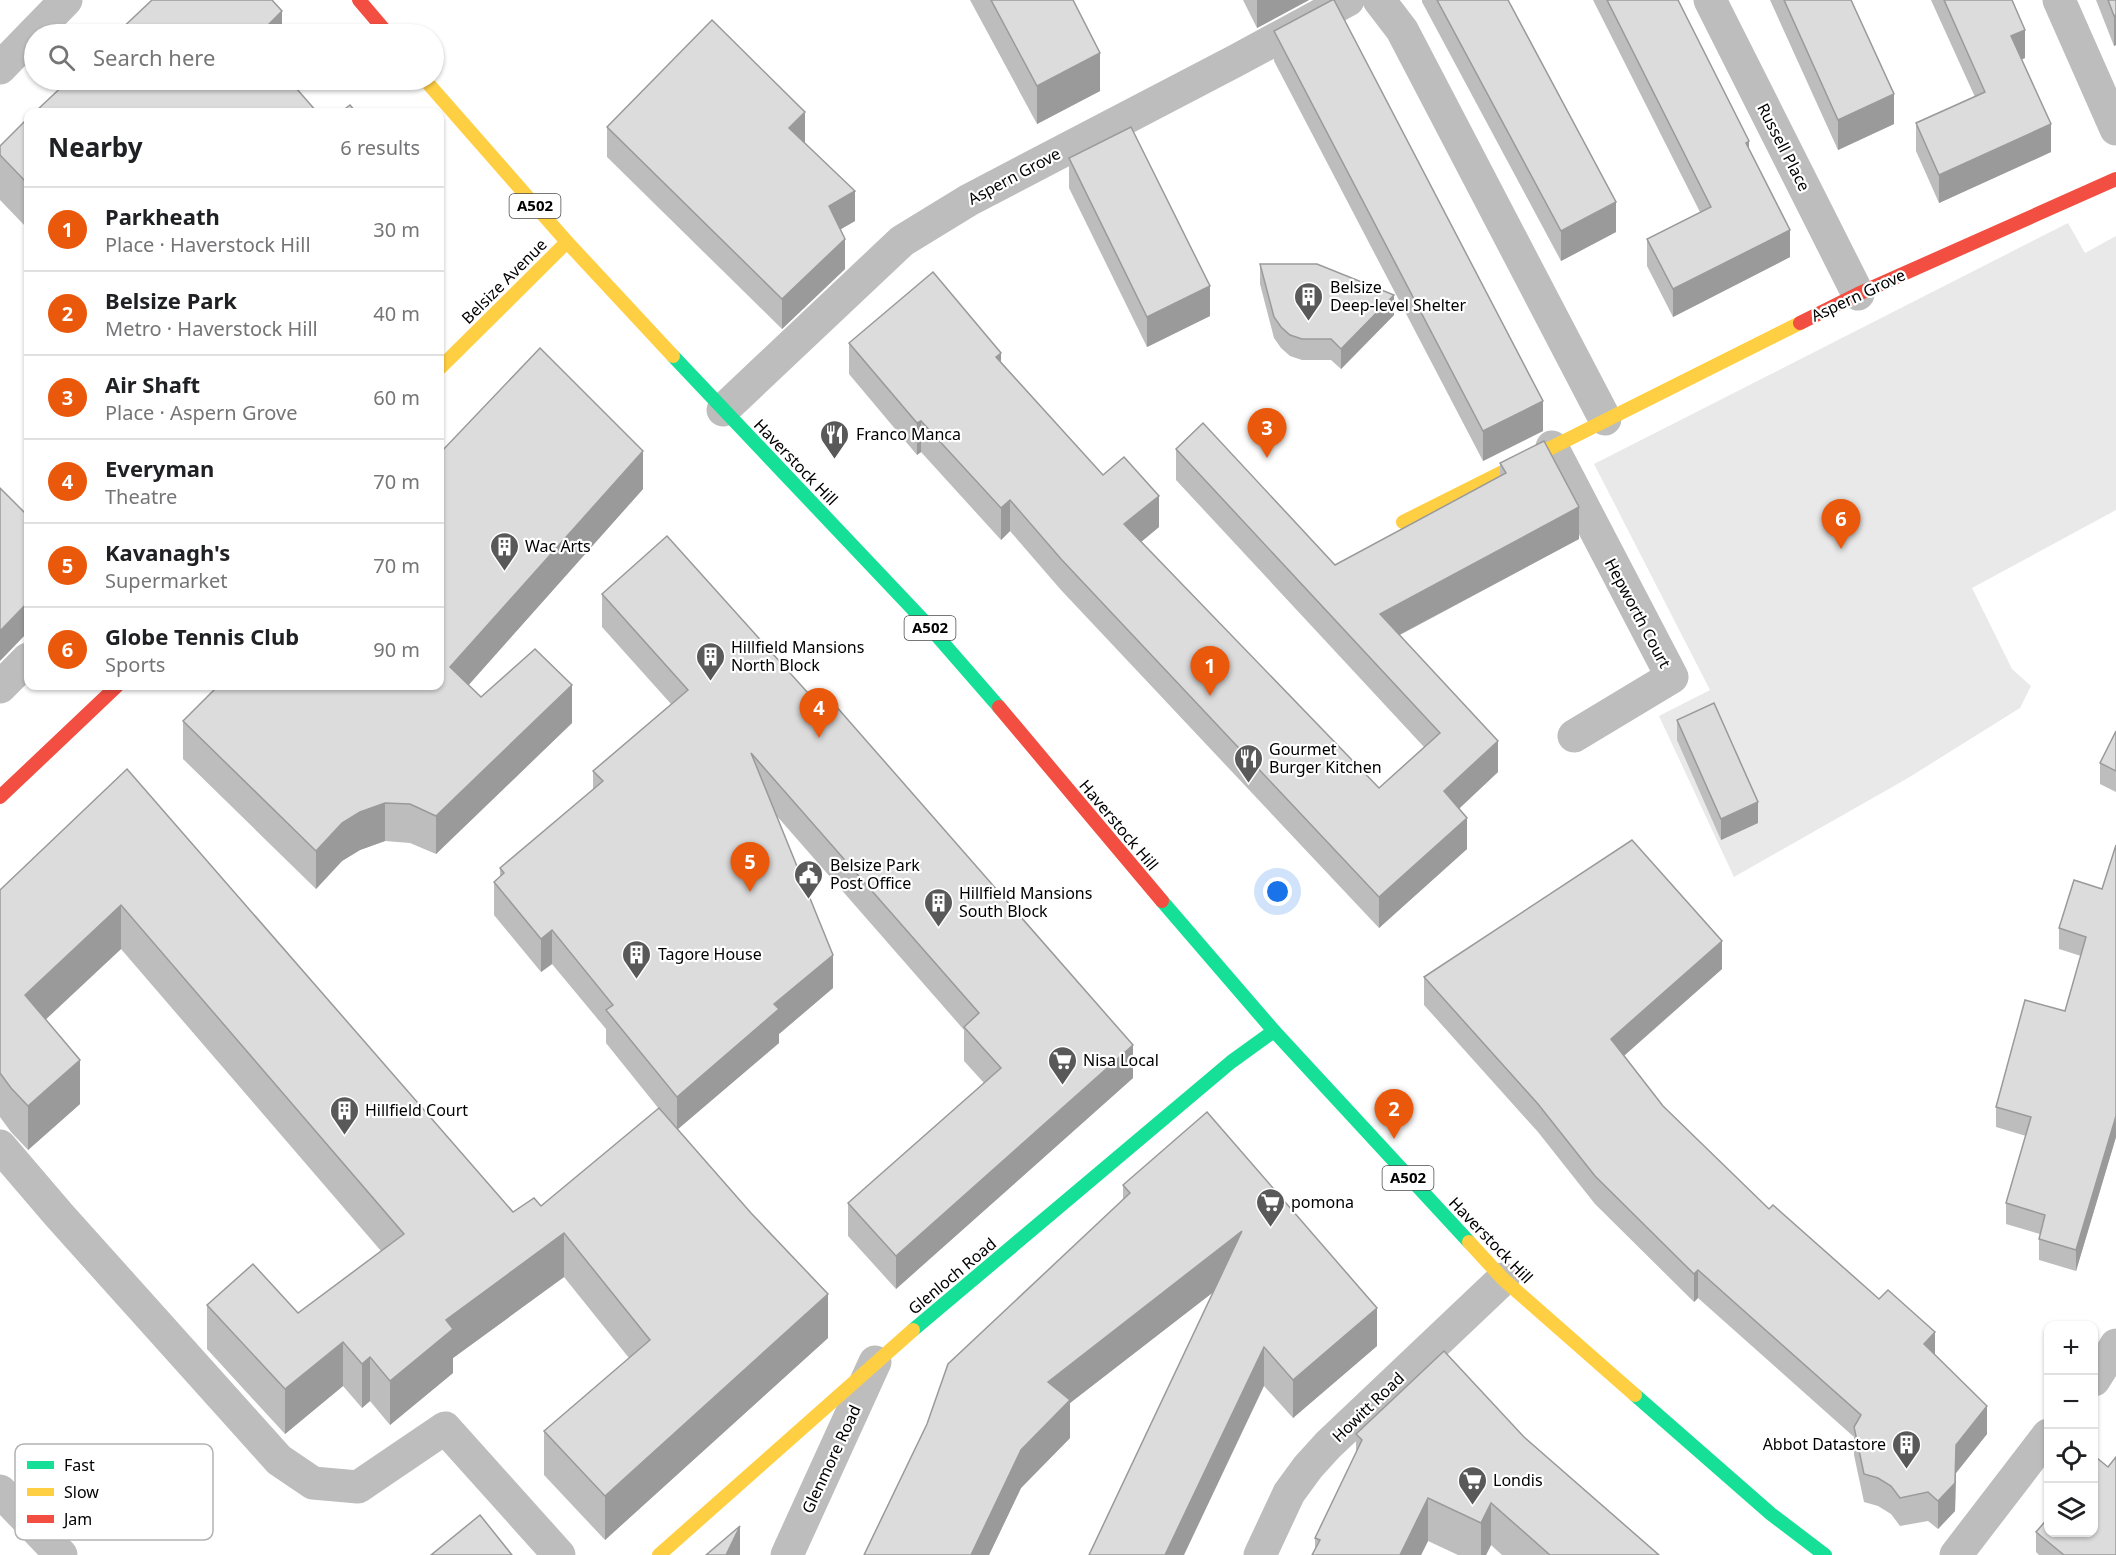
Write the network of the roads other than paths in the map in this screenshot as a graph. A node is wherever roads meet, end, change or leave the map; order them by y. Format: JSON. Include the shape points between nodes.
{"nodes":[{"id":1,"x":66,"y":0,"type":"edge"},
{"id":2,"x":359,"y":0,"type":"edge"},
{"id":3,"x":1348,"y":0,"type":"edge"},
{"id":4,"x":1379,"y":0,"type":"edge"},
{"id":5,"x":1710,"y":0,"type":"edge"},
{"id":6,"x":2059,"y":0,"type":"edge"},
{"id":7,"x":43,"y":24,"type":"edge"},
{"id":8,"x":379,"y":24,"type":"edge"},
{"id":9,"x":24,"y":44,"type":"edge"},
{"id":10,"x":0,"y":69,"type":"edge"},
{"id":11,"x":435,"y":90,"type":"edge"},
{"id":12,"x":2116,"y":129,"type":"edge"},
{"id":13,"x":2116,"y":179,"type":"edge"},
{"id":14,"x":567,"y":242,"type":"junction"},
{"id":15,"x":1858,"y":294,"type":"junction"},
{"id":16,"x":444,"y":364,"type":"edge"},
{"id":17,"x":723,"y":411,"type":"junction"},
{"id":18,"x":1605,"y":419,"type":"junction"},
{"id":19,"x":1552,"y":447,"type":"junction"},
{"id":20,"x":1403,"y":522,"type":"dead end"},
{"id":21,"x":24,"y":663,"type":"edge"},
{"id":22,"x":0,"y":687,"type":"edge"},
{"id":23,"x":113,"y":690,"type":"edge"},
{"id":24,"x":1574,"y":736,"type":"dead end"},
{"id":25,"x":0,"y":797,"type":"edge"},
{"id":26,"x":1274,"y":1031,"type":"junction"},
{"id":27,"x":0,"y":1146,"type":"edge"},
{"id":28,"x":1503,"y":1279,"type":"junction"},
{"id":29,"x":2116,"y":1345,"type":"edge"},
{"id":30,"x":875,"y":1362,"type":"junction"},
{"id":31,"x":2097,"y":1375,"type":"edge"},
{"id":32,"x":2044,"y":1441,"type":"edge"},
{"id":33,"x":0,"y":1491,"type":"edge"},
{"id":34,"x":15,"y":1507,"type":"edge"},
{"id":35,"x":47,"y":1540,"type":"edge"},
{"id":36,"x":61,"y":1555,"type":"edge"},
{"id":37,"x":559,"y":1555,"type":"edge"},
{"id":38,"x":659,"y":1555,"type":"edge"},
{"id":39,"x":787,"y":1555,"type":"edge"},
{"id":40,"x":1260,"y":1555,"type":"edge"},
{"id":41,"x":1825,"y":1555,"type":"edge"},
{"id":42,"x":1956,"y":1555,"type":"edge"}],
"edges":[{"from":1,"to":7,"type":"street"},
{"from":2,"to":8,"type":"main road"},
{"from":3,"to":17,"type":"street","name":"Aspern Grove","via":[[969,200],[902,241]]},
{"from":4,"to":18,"type":"street","via":[[1402,30]]},
{"from":5,"to":15,"type":"street","name":"Russell Place"},
{"from":6,"to":12,"type":"street"},
{"from":9,"to":10,"type":"street"},
{"from":11,"to":14,"type":"main road","name":"Haverstock Hill","number":"A502"},
{"from":13,"to":15,"type":"main road","name":"Aspern Grove"},
{"from":14,"to":16,"type":"main road","name":"Belsize Avenue"},
{"from":14,"to":17,"type":"main road","name":"Haverstock Hill","number":"A502"},
{"from":15,"to":18,"type":"main road","name":"Aspern Grove"},
{"from":17,"to":26,"type":"main road","name":"Haverstock Hill","number":"A502","via":[[945,645]]},
{"from":18,"to":19,"type":"main road","name":"Aspern Grove"},
{"from":19,"to":20,"type":"main road","name":"Aspern Grove"},
{"from":19,"to":24,"type":"street","name":"Hepworth Court","via":[[1672,677]]},
{"from":21,"to":22,"type":"street"},
{"from":23,"to":25,"type":"main road"},
{"from":26,"to":28,"type":"main road","name":"Haverstock Hill","number":"A502"},
{"from":26,"to":30,"type":"main road","name":"Glenloch Road","via":[[1231,1062]]},
{"from":27,"to":37,"type":"street","via":[[279,1460],[313,1484],[358,1487],[445,1428]]},
{"from":28,"to":40,"type":"street","name":"Howitt Road","via":[[1308,1467],[1289,1493]]},
{"from":28,"to":41,"type":"main road","name":"Haverstock Hill","number":"A502","via":[[1771,1514]]},
{"from":29,"to":31,"type":"street"},
{"from":30,"to":38,"type":"main road","name":"Glenloch Road"},
{"from":30,"to":39,"type":"street","name":"Glenmore Road"},
{"from":32,"to":42,"type":"street"},
{"from":33,"to":34,"type":"street"},
{"from":35,"to":36,"type":"street"}]}
